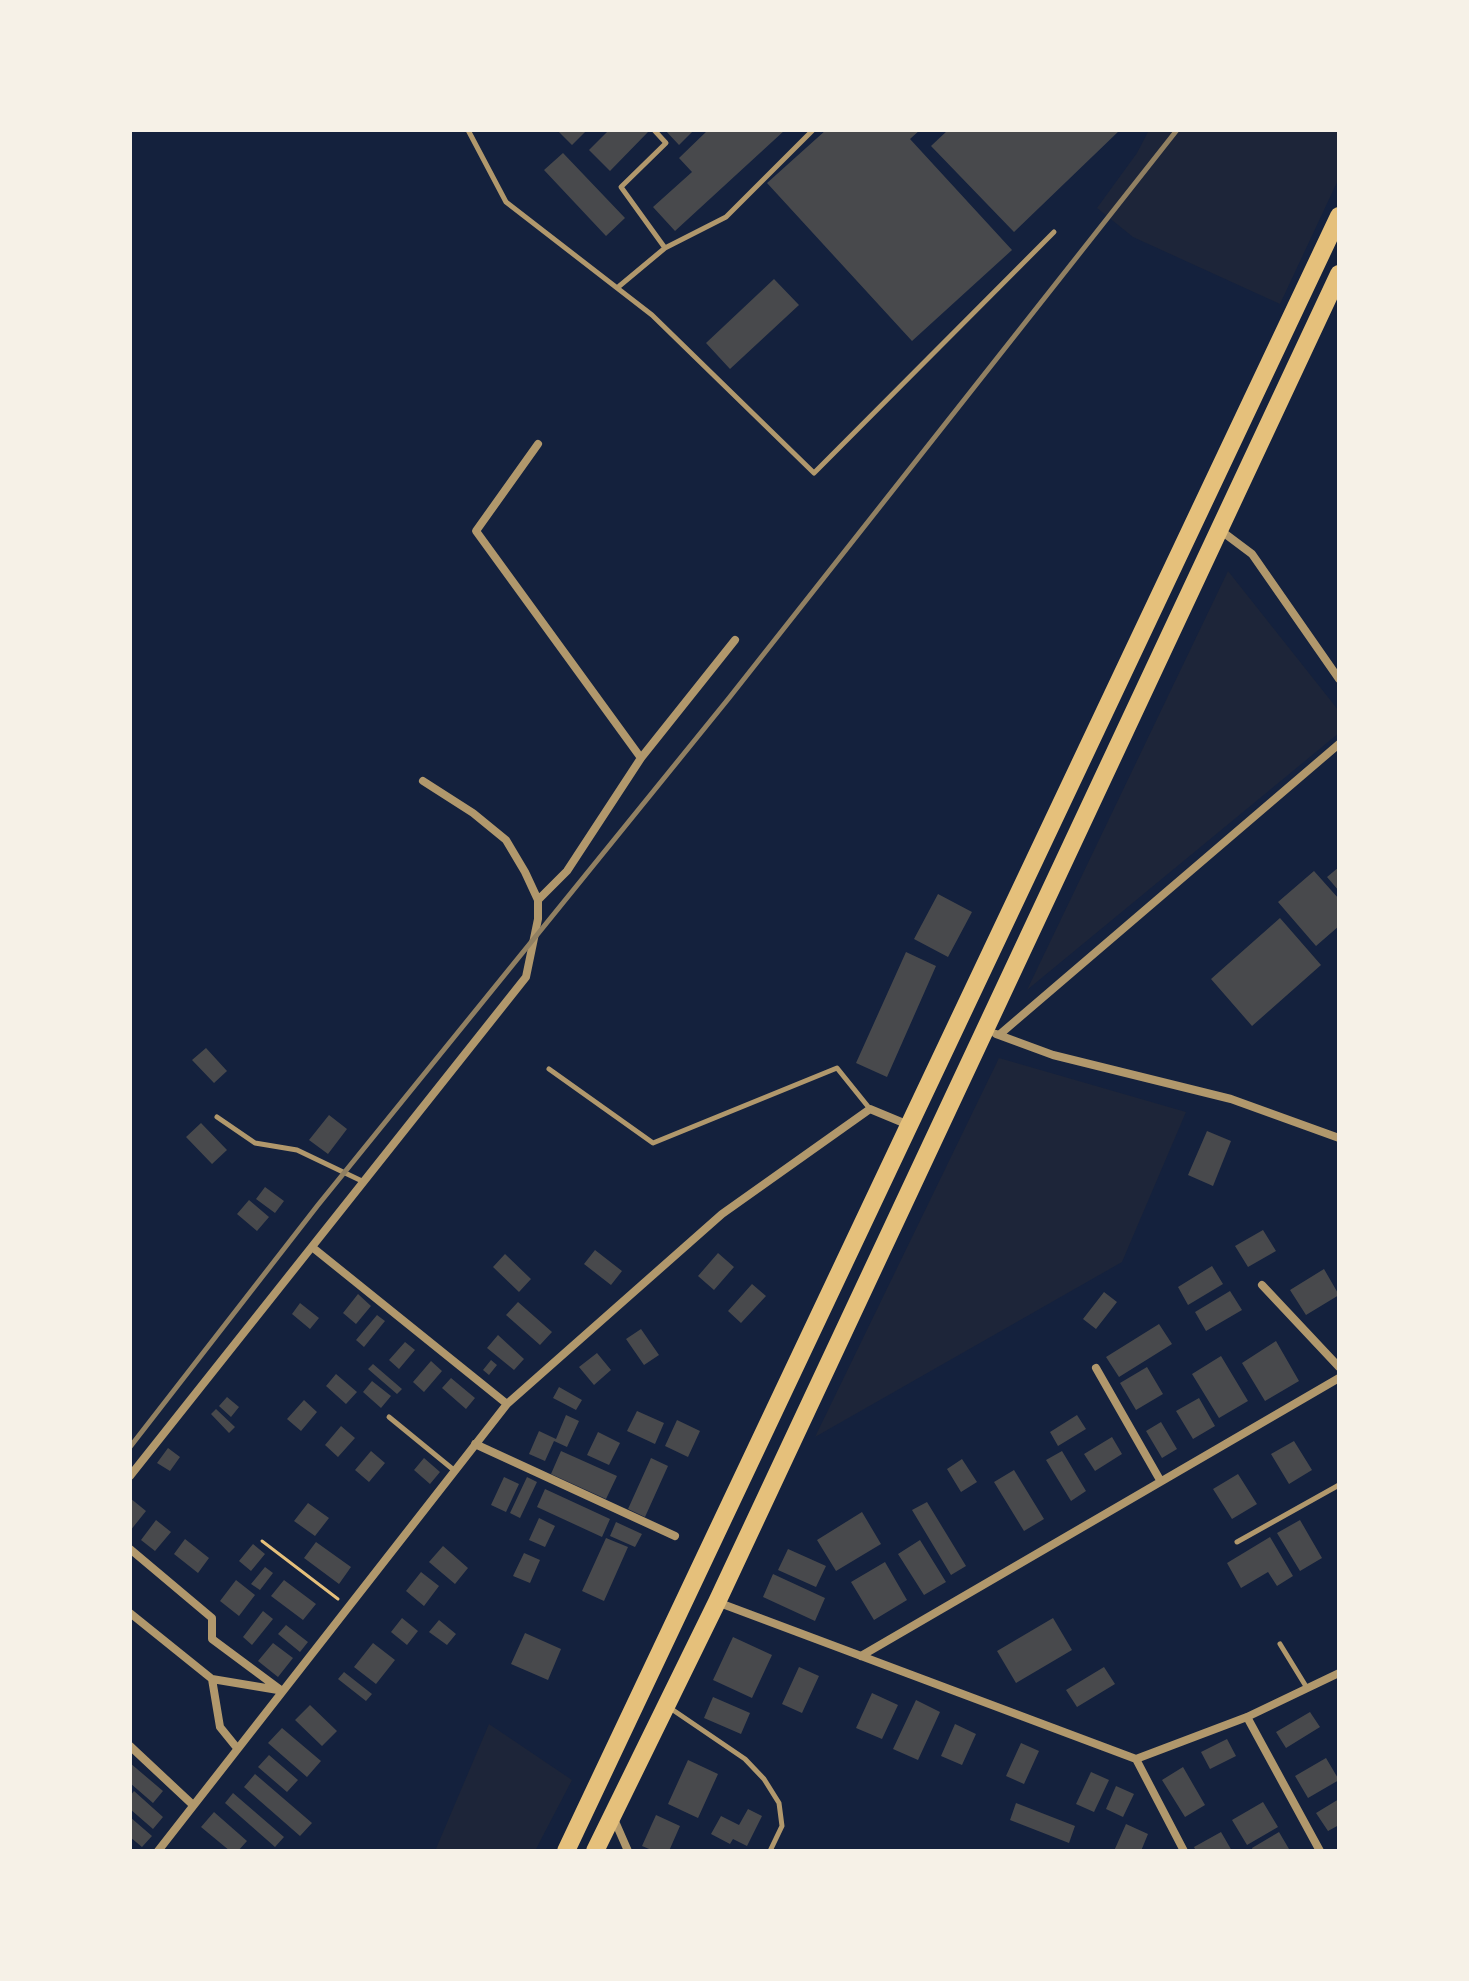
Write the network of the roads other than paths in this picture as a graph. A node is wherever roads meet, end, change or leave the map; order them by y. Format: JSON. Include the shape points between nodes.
{"nodes":[{"id":1,"x":468,"y":130,"type":"edge"},
{"id":2,"x":654,"y":130,"type":"edge"},
{"id":3,"x":813,"y":130,"type":"edge"},
{"id":4,"x":1339,"y":216,"type":"edge"},
{"id":5,"x":1054,"y":232,"type":"dead end"},
{"id":6,"x":665,"y":248,"type":"junction"},
{"id":7,"x":1339,"y":274,"type":"edge"},
{"id":8,"x":617,"y":288,"type":"junction"},
{"id":9,"x":538,"y":444,"type":"dead end"},
{"id":10,"x":1219,"y":529,"type":"junction"},
{"id":11,"x":735,"y":640,"type":"dead end"},
{"id":12,"x":1339,"y":679,"type":"edge"},
{"id":13,"x":1339,"y":744,"type":"edge"},
{"id":14,"x":641,"y":758,"type":"junction"},
{"id":15,"x":423,"y":781,"type":"dead end"},
{"id":16,"x":538,"y":900,"type":"junction"},
{"id":17,"x":991,"y":1032,"type":"junction"},
{"id":18,"x":549,"y":1069,"type":"dead end"},
{"id":19,"x":870,"y":1109,"type":"junction"},
{"id":20,"x":217,"y":1117,"type":"dead end"},
{"id":21,"x":912,"y":1126,"type":"junction"},
{"id":22,"x":1339,"y":1138,"type":"edge"},
{"id":23,"x":364,"y":1182,"type":"junction"},
{"id":24,"x":312,"y":1247,"type":"junction"},
{"id":25,"x":1262,"y":1285,"type":"dead end"},
{"id":26,"x":1339,"y":1367,"type":"edge"},
{"id":27,"x":1096,"y":1368,"type":"dead end"},
{"id":28,"x":1339,"y":1378,"type":"edge"},
{"id":29,"x":507,"y":1404,"type":"junction"},
{"id":30,"x":389,"y":1417,"type":"dead end"},
{"id":31,"x":475,"y":1444,"type":"junction"},
{"id":32,"x":455,"y":1471,"type":"junction"},
{"id":33,"x":130,"y":1476,"type":"edge"},
{"id":34,"x":1160,"y":1480,"type":"junction"},
{"id":35,"x":1339,"y":1485,"type":"edge"},
{"id":36,"x":675,"y":1536,"type":"dead end"},
{"id":37,"x":1237,"y":1542,"type":"dead end"},
{"id":38,"x":130,"y":1549,"type":"edge"},
{"id":39,"x":717,"y":1602,"type":"junction"},
{"id":40,"x":130,"y":1613,"type":"edge"},
{"id":41,"x":1280,"y":1644,"type":"dead end"},
{"id":42,"x":861,"y":1656,"type":"junction"},
{"id":43,"x":1339,"y":1673,"type":"edge"},
{"id":44,"x":212,"y":1679,"type":"junction"},
{"id":45,"x":1307,"y":1688,"type":"junction"},
{"id":46,"x":282,"y":1691,"type":"junction"},
{"id":47,"x":666,"y":1706,"type":"junction"},
{"id":48,"x":1247,"y":1717,"type":"junction"},
{"id":49,"x":130,"y":1746,"type":"edge"},
{"id":50,"x":237,"y":1748,"type":"junction"},
{"id":51,"x":1136,"y":1759,"type":"junction"},
{"id":52,"x":193,"y":1805,"type":"junction"},
{"id":53,"x":613,"y":1818,"type":"junction"},
{"id":54,"x":158,"y":1851,"type":"edge"},
{"id":55,"x":566,"y":1851,"type":"edge"},
{"id":56,"x":595,"y":1851,"type":"edge"},
{"id":57,"x":628,"y":1851,"type":"edge"},
{"id":58,"x":770,"y":1851,"type":"edge"},
{"id":59,"x":1184,"y":1851,"type":"edge"},
{"id":60,"x":1320,"y":1851,"type":"edge"}],
"edges":[{"from":1,"to":8,"type":"lane","via":[[506,202]]},
{"from":2,"to":6,"type":"lane","via":[[666,143],[621,187]]},
{"from":3,"to":6,"type":"lane","via":[[726,217]]},
{"from":4,"to":21,"type":"highway"},
{"from":5,"to":8,"type":"lane","via":[[814,473],[652,315]]},
{"from":6,"to":8,"type":"lane"},
{"from":7,"to":10,"type":"highway"},
{"from":9,"to":14,"type":"street","via":[[476,531]]},
{"from":10,"to":12,"type":"street","via":[[1252,554]]},
{"from":10,"to":17,"type":"highway"},
{"from":11,"to":14,"type":"street"},
{"from":13,"to":17,"type":"street"},
{"from":14,"to":16,"type":"street","via":[[567,871]]},
{"from":15,"to":16,"type":"street","via":[[506,840]]},
{"from":16,"to":23,"type":"street","via":[[526,977]]},
{"from":17,"to":22,"type":"street","via":[[1053,1055],[1231,1099]]},
{"from":17,"to":39,"type":"highway"},
{"from":18,"to":19,"type":"lane","via":[[653,1143],[837,1068]]},
{"from":19,"to":21,"type":"street"},
{"from":19,"to":29,"type":"street","via":[[722,1214]]},
{"from":20,"to":23,"type":"lane","via":[[255,1143],[297,1150]]},
{"from":21,"to":55,"type":"highway"},
{"from":23,"to":24,"type":"street"},
{"from":24,"to":29,"type":"street"},
{"from":24,"to":33,"type":"street"},
{"from":25,"to":26,"type":"street"},
{"from":27,"to":34,"type":"street"},
{"from":28,"to":34,"type":"street"},
{"from":29,"to":31,"type":"street"},
{"from":30,"to":32,"type":"lane"},
{"from":31,"to":32,"type":"street"},
{"from":31,"to":36,"type":"street"},
{"from":32,"to":46,"type":"street"},
{"from":34,"to":42,"type":"street"},
{"from":35,"to":37,"type":"lane"},
{"from":38,"to":46,"type":"street","via":[[212,1618],[212,1639]]},
{"from":39,"to":42,"type":"street"},
{"from":39,"to":47,"type":"highway"},
{"from":40,"to":44,"type":"street"},
{"from":41,"to":45,"type":"lane"},
{"from":42,"to":51,"type":"street"},
{"from":43,"to":45,"type":"street"},
{"from":44,"to":46,"type":"street"},
{"from":44,"to":50,"type":"street","via":[[220,1727]]},
{"from":45,"to":48,"type":"street"},
{"from":46,"to":50,"type":"street"},
{"from":47,"to":53,"type":"highway"},
{"from":47,"to":58,"type":"lane","via":[[745,1759],[764,1779],[779,1803],[782,1826]]},
{"from":48,"to":51,"type":"street"},
{"from":48,"to":60,"type":"street"},
{"from":49,"to":52,"type":"street"},
{"from":50,"to":52,"type":"street"},
{"from":51,"to":59,"type":"street"},
{"from":52,"to":54,"type":"street"},
{"from":53,"to":56,"type":"highway","via":[[613,1813]]},
{"from":53,"to":57,"type":"street"}]}
